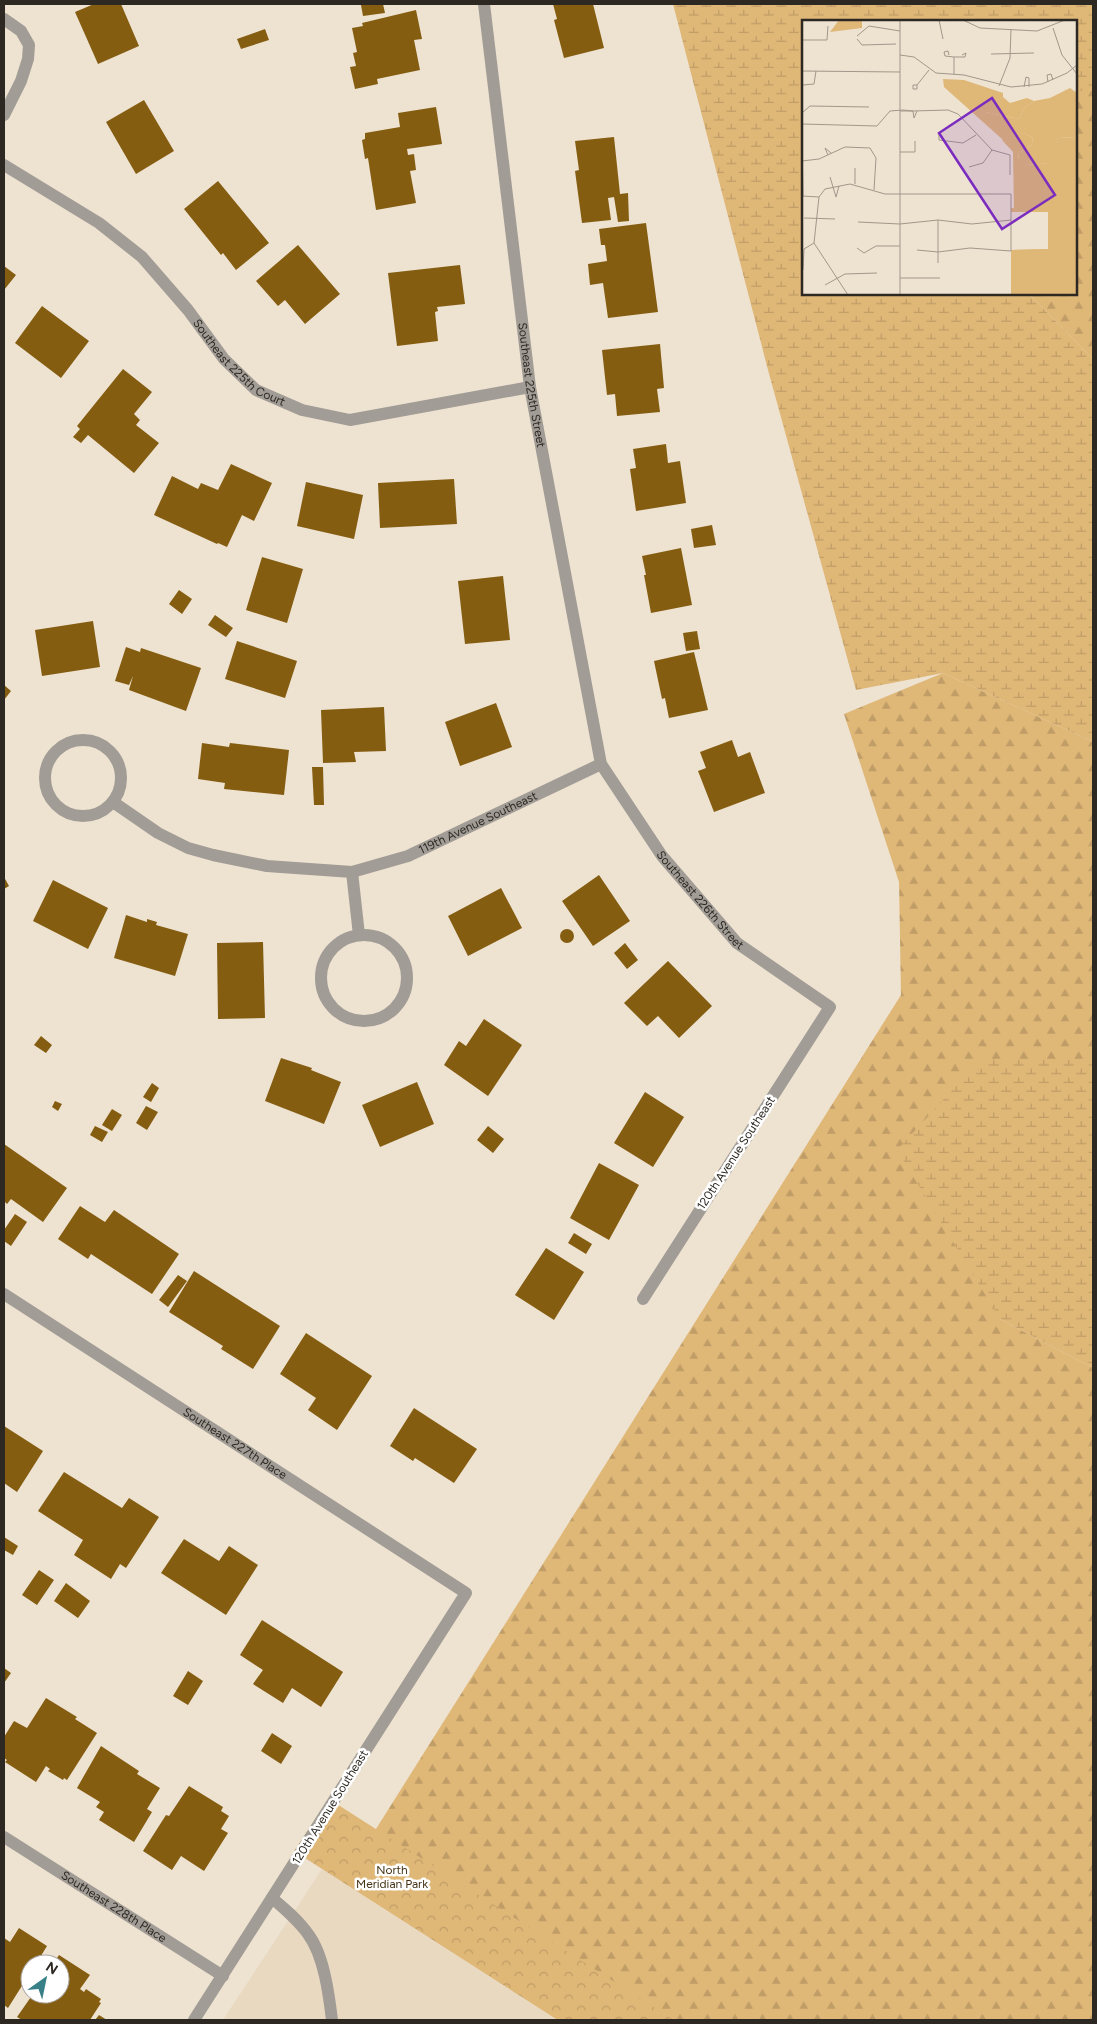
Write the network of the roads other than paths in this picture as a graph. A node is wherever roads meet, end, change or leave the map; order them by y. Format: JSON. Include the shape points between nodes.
{"nodes":[{"id":1,"x":484,"y":4,"type":"edge"},
{"id":2,"x":4,"y":19,"type":"edge"},
{"id":3,"x":4,"y":115,"type":"edge"},
{"id":4,"x":4,"y":164,"type":"edge"},
{"id":5,"x":530,"y":387,"type":"junction"},
{"id":6,"x":601,"y":764,"type":"junction"},
{"id":7,"x":112,"y":802,"type":"junction"},
{"id":8,"x":352,"y":872,"type":"junction"},
{"id":9,"x":359,"y":935,"type":"junction"},
{"id":10,"x":830,"y":1007,"type":"joint"},
{"id":11,"x":4,"y":1294,"type":"edge"},
{"id":12,"x":643,"y":1299,"type":"dead end"},
{"id":13,"x":466,"y":1592,"type":"joint"},
{"id":14,"x":4,"y":1838,"type":"edge"},
{"id":15,"x":272,"y":1898,"type":"junction"},
{"id":16,"x":223,"y":1976,"type":"junction"},
{"id":17,"x":194,"y":2020,"type":"edge"},
{"id":18,"x":332,"y":2020,"type":"edge"}],
"edges":[{"from":1,"to":5,"type":"street","name":"Southeast 225th Street"},
{"from":2,"to":3,"type":"street","via":[[21,31],[29,45],[21,81]]},
{"from":4,"to":5,"type":"street","name":"Southeast 225th Court","via":[[99,223],[142,257],[188,310],[224,359],[256,390],[302,410],[350,420]]},
{"from":5,"to":6,"type":"street","name":"Southeast 225th Street"},
{"from":6,"to":8,"type":"street","name":"119th Avenue Southeast","via":[[408,856]]},
{"from":6,"to":10,"type":"street","name":"Southeast 226th Street","via":[[662,856],[737,943]]},
{"from":7,"to":7,"type":"street","via":[[119,790],[119,764],[102,744],[76,740],[63,744],[53,753],[44,776],[45,787],[58,807],[75,815],[93,815]]},
{"from":7,"to":8,"type":"street","name":"119th Avenue Southeast","via":[[158,834],[188,848],[267,866]]},
{"from":8,"to":9,"type":"street"},
{"from":9,"to":9,"type":"street","via":[[333,948],[321,975],[329,1004],[340,1014],[367,1022],[392,1011],[402,1001],[408,974],[404,961],[386,940]]},
{"from":10,"to":12,"type":"street","name":"120th Avenue Southeast"},
{"from":11,"to":13,"type":"street","name":"Southeast 227th Place"},
{"from":13,"to":15,"type":"street","name":"120th Avenue Southeast"},
{"from":14,"to":16,"type":"street","name":"Southeast 228th Place"},
{"from":15,"to":16,"type":"street","name":"120th Avenue Southeast"},
{"from":15,"to":18,"type":"street","via":[[310,1935],[320,1958]]},
{"from":16,"to":17,"type":"street","name":"120th Avenue Southeast"}]}
